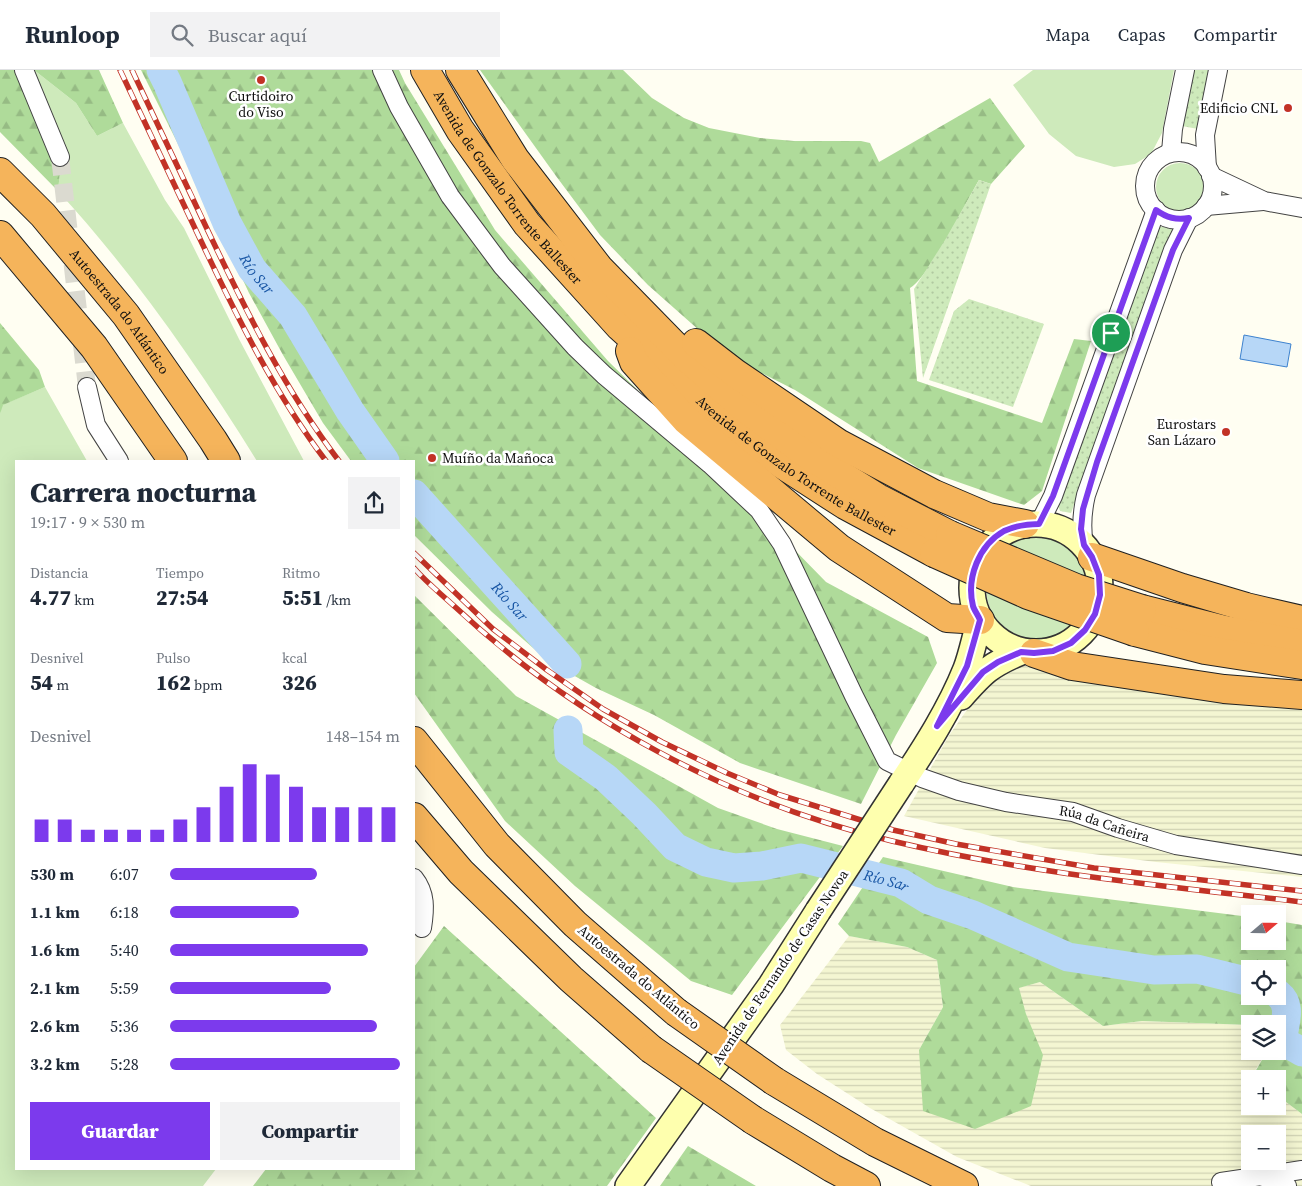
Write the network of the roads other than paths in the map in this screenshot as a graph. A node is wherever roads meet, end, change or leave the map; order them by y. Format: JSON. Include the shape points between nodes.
{"nodes":[{"id":1,"x":24,"y":70,"type":"edge"},
{"id":2,"x":382,"y":70,"type":"edge"},
{"id":3,"x":424,"y":70,"type":"edge"},
{"id":4,"x":460,"y":70,"type":"edge"},
{"id":5,"x":1185,"y":70,"type":"edge"},
{"id":6,"x":1218,"y":70,"type":"edge"},
{"id":7,"x":1171,"y":152,"type":"junction"},
{"id":8,"x":60,"y":157,"type":"tunnel mouth"},
{"id":9,"x":0,"y":172,"type":"edge"},
{"id":10,"x":1209,"y":172,"type":"junction"},
{"id":11,"x":1264,"y":201,"type":"junction"},
{"id":12,"x":1206,"y":206,"type":"junction"},
{"id":13,"x":1302,"y":208,"type":"edge"},
{"id":14,"x":1156,"y":210,"type":"junction"},
{"id":15,"x":1189,"y":218,"type":"junction"},
{"id":16,"x":0,"y":235,"type":"edge"},
{"id":17,"x":599,"y":268,"type":"junction"},
{"id":18,"x":620,"y":327,"type":"junction"},
{"id":19,"x":87,"y":387,"type":"tunnel mouth"},
{"id":20,"x":118,"y":460,"type":"edge"},
{"id":21,"x":172,"y":460,"type":"edge"},
{"id":22,"x":225,"y":460,"type":"edge"},
{"id":23,"x":1032,"y":524,"type":"junction"},
{"id":24,"x":942,"y":544,"type":"junction"},
{"id":25,"x":1088,"y":551,"type":"junction"},
{"id":26,"x":980,"y":620,"type":"junction"},
{"id":27,"x":1139,"y":620,"type":"junction"},
{"id":28,"x":1302,"y":620,"type":"edge"},
{"id":29,"x":1302,"y":644,"type":"edge"},
{"id":30,"x":1028,"y":653,"type":"junction"},
{"id":31,"x":1302,"y":665,"type":"edge"},
{"id":32,"x":1302,"y":695,"type":"edge"},
{"id":33,"x":937,"y":726,"type":"junction"},
{"id":34,"x":415,"y":742,"type":"edge"},
{"id":35,"x":905,"y":778,"type":"junction"},
{"id":36,"x":415,"y":818,"type":"edge"},
{"id":37,"x":1302,"y":865,"type":"edge"},
{"id":38,"x":415,"y":879,"type":"edge"},
{"id":39,"x":422,"y":928,"type":"dead end"},
{"id":40,"x":1302,"y":1170,"type":"edge"},
{"id":41,"x":1261,"y":1176,"type":"junction"},
{"id":42,"x":1220,"y":1182,"type":"dead end"},
{"id":43,"x":628,"y":1186,"type":"edge"},
{"id":44,"x":866,"y":1186,"type":"edge"},
{"id":45,"x":964,"y":1186,"type":"edge"},
{"id":46,"x":1287,"y":1186,"type":"edge"}],
"edges":[{"from":1,"to":8,"type":"street"},
{"from":2,"to":35,"type":"street","name":"Rúa da Cañeira","via":[[399,107],[450,196],[502,266],[604,375],[710,464],[759,510],[782,544],[887,760]]},
{"from":3,"to":18,"type":"highway","name":"Avenida de Gonzalo Torrente Ballester","via":[[460,130],[527,224]]},
{"from":4,"to":17,"type":"highway","name":"Avenida de Gonzalo Torrente Ballester","via":[[515,159]]},
{"from":5,"to":7,"type":"street"},
{"from":6,"to":10,"type":"street","via":[[1205,134]]},
{"from":7,"to":10,"type":"street","via":[[1192,154]]},
{"from":7,"to":14,"type":"street","via":[[1152,165],[1147,175],[1146,193]]},
{"from":9,"to":22,"type":"highway","name":"Autoestrada do Atlántico","via":[[43,215],[126,315]]},
{"from":10,"to":11,"type":"street"},
{"from":10,"to":12,"type":"street","via":[[1212,186]]},
{"from":11,"to":12,"type":"street"},
{"from":11,"to":13,"type":"street"},
{"from":12,"to":15,"type":"street"},
{"from":14,"to":15,"type":"street","via":[[1171,218]]},
{"from":14,"to":23,"type":"street","via":[[1053,496]]},
{"from":15,"to":25,"type":"street","name":"Avenida de Fernando de Casas Novoa","via":[[1173,250],[1086,495],[1081,529]]},
{"from":16,"to":21,"type":"highway","via":[[94,347]]},
{"from":17,"to":23,"type":"highway","via":[[735,373],[838,443],[934,494],[988,517]]},
{"from":17,"to":24,"type":"highway","name":"Avenida de Gonzalo Torrente Ballester","via":[[687,358],[742,406]]},
{"from":18,"to":24,"type":"highway","name":"Avenida de Gonzalo Torrente Ballester","via":[[717,415],[783,465],[846,505]]},
{"from":18,"to":26,"type":"highway","via":[[634,362],[686,420],[832,542],[947,618]]},
{"from":19,"to":20,"type":"street","via":[[96,425]]},
{"from":23,"to":25,"type":"street","via":[[1063,530]]},
{"from":23,"to":26,"type":"street","via":[[1004,531],[987,545],[976,563],[971,584],[973,606]]},
{"from":24,"to":27,"type":"highway","name":"Avenida de Gonzalo Torrente Ballester","bridge":true,"via":[[1028,595]]},
{"from":25,"to":28,"type":"highway","via":[[1227,602]]},
{"from":25,"to":30,"type":"street","name":"Avenida de Fernando de Casas Novoa","via":[[1099,575],[1100,595],[1095,614],[1071,643],[1053,651]]},
{"from":26,"to":30,"type":"street","via":[[993,637],[1006,646]]},
{"from":26,"to":33,"type":"street","name":"Avenida de Fernando de Casas Novoa","via":[[967,666]]},
{"from":27,"to":29,"type":"highway","name":"Avenida de Gonzalo Torrente Ballester","via":[[1225,630]]},
{"from":27,"to":31,"type":"highway","name":"Avenida de Gonzalo Torrente Ballester","via":[[1204,650]]},
{"from":30,"to":32,"type":"highway","via":[[1072,666],[1224,689]]},
{"from":30,"to":33,"type":"street","name":"Avenida de Fernando de Casas Novoa","via":[[998,662],[983,672]]},
{"from":33,"to":35,"type":"street","name":"Avenida de Fernando de Casas Novoa"},
{"from":34,"to":45,"type":"highway","name":"Autoestrada do Atlántico","bridge":true,"via":[[497,844],[575,924],[676,1012],[774,1081],[875,1142]]},
{"from":35,"to":37,"type":"street","name":"Rúa da Cañeira","via":[[1006,802],[1073,812],[1176,845]]},
{"from":35,"to":43,"type":"street","name":"Avenida de Fernando de Casas Novoa","bridge":true,"via":[[771,985]]},
{"from":36,"to":44,"type":"highway","bridge":true,"via":[[461,872],[571,979],[652,1049],[753,1120]]},
{"from":38,"to":39,"type":"street","via":[[424,898]]},
{"from":40,"to":41,"type":"street"},
{"from":41,"to":42,"type":"street"},
{"from":41,"to":46,"type":"street"}]}
